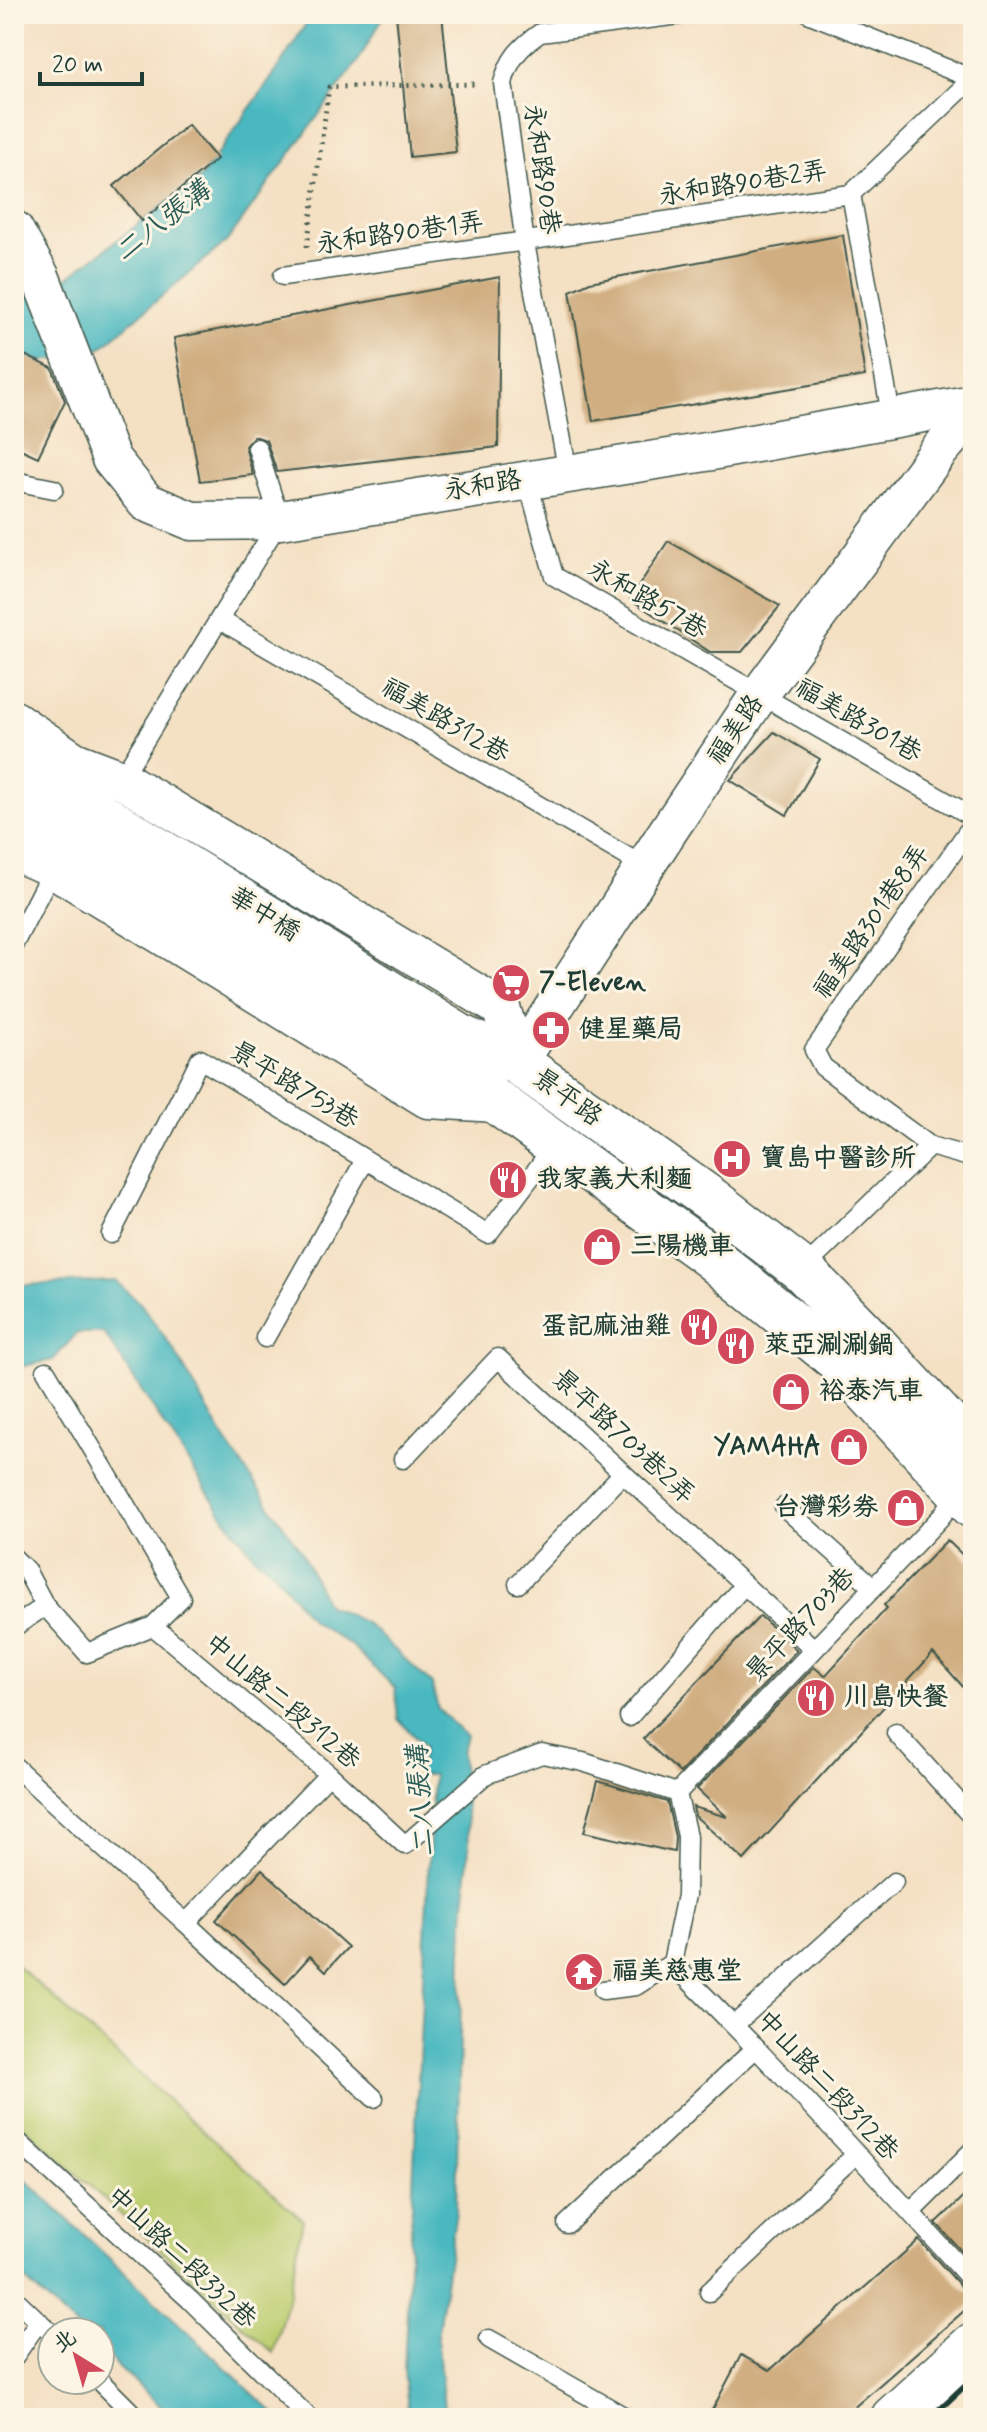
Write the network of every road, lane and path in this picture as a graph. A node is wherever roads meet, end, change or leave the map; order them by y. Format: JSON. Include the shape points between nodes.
{"nodes":[{"id":1,"x":687,"y":14,"type":"edge"},
{"id":2,"x":810,"y":14,"type":"edge"},
{"id":3,"x":973,"y":79,"type":"edge"},
{"id":4,"x":503,"y":83,"type":"junction"},
{"id":5,"x":851,"y":194,"type":"junction"},
{"id":6,"x":14,"y":230,"type":"edge"},
{"id":7,"x":525,"y":243,"type":"junction"},
{"id":8,"x":306,"y":255,"type":"dead end"},
{"id":9,"x":283,"y":276,"type":"dead end"},
{"id":10,"x":973,"y":404,"type":"edge"},
{"id":11,"x":973,"y":412,"type":"edge"},
{"id":12,"x":892,"y":420,"type":"junction"},
{"id":13,"x":257,"y":448,"type":"dead end"},
{"id":14,"x":568,"y":473,"type":"junction"},
{"id":15,"x":527,"y":479,"type":"junction"},
{"id":16,"x":14,"y":481,"type":"edge"},
{"id":17,"x":51,"y":492,"type":"dead end"},
{"id":18,"x":280,"y":520,"type":"junction"},
{"id":19,"x":220,"y":620,"type":"junction"},
{"id":20,"x":759,"y":695,"type":"junction"},
{"id":21,"x":14,"y":720,"type":"edge"},
{"id":22,"x":14,"y":761,"type":"edge"},
{"id":23,"x":121,"y":779,"type":"junction"},
{"id":24,"x":973,"y":817,"type":"edge"},
{"id":25,"x":18,"y":822,"type":"edge"},
{"id":26,"x":973,"y":824,"type":"edge"},
{"id":27,"x":645,"y":867,"type":"junction"},
{"id":28,"x":53,"y":868,"type":"junction"},
{"id":29,"x":14,"y":944,"type":"edge"},
{"id":30,"x":452,"y":1052,"type":"junction"},
{"id":31,"x":518,"y":1063,"type":"junction"},
{"id":32,"x":498,"y":1103,"type":"junction"},
{"id":33,"x":555,"y":1145,"type":"junction"},
{"id":34,"x":930,"y":1146,"type":"junction"},
{"id":35,"x":973,"y":1158,"type":"edge"},
{"id":36,"x":365,"y":1160,"type":"junction"},
{"id":37,"x":111,"y":1234,"type":"dead end"},
{"id":38,"x":802,"y":1270,"type":"junction"},
{"id":39,"x":265,"y":1338,"type":"dead end"},
{"id":40,"x":46,"y":1371,"type":"dead end"},
{"id":41,"x":403,"y":1459,"type":"dead end"},
{"id":42,"x":623,"y":1473,"type":"junction"},
{"id":43,"x":969,"y":1482,"type":"edge"},
{"id":44,"x":784,"y":1507,"type":"dead end"},
{"id":45,"x":14,"y":1558,"type":"edge"},
{"id":46,"x":518,"y":1584,"type":"dead end"},
{"id":47,"x":744,"y":1585,"type":"junction"},
{"id":48,"x":873,"y":1587,"type":"junction"},
{"id":49,"x":45,"y":1606,"type":"junction"},
{"id":50,"x":153,"y":1626,"type":"junction"},
{"id":51,"x":14,"y":1627,"type":"edge"},
{"id":52,"x":814,"y":1649,"type":"junction"},
{"id":53,"x":629,"y":1717,"type":"dead end"},
{"id":54,"x":896,"y":1733,"type":"dead end"},
{"id":55,"x":14,"y":1766,"type":"edge"},
{"id":56,"x":329,"y":1774,"type":"junction"},
{"id":57,"x":677,"y":1793,"type":"junction"},
{"id":58,"x":973,"y":1818,"type":"edge"},
{"id":59,"x":894,"y":1882,"type":"dead end"},
{"id":60,"x":186,"y":1923,"type":"junction"},
{"id":61,"x":672,"y":1963,"type":"junction"},
{"id":62,"x":603,"y":1990,"type":"dead end"},
{"id":63,"x":734,"y":2025,"type":"junction"},
{"id":64,"x":756,"y":2048,"type":"junction"},
{"id":65,"x":374,"y":2098,"type":"dead end"},
{"id":66,"x":14,"y":2138,"type":"edge"},
{"id":67,"x":973,"y":2150,"type":"edge"},
{"id":68,"x":855,"y":2155,"type":"junction"},
{"id":69,"x":911,"y":2212,"type":"junction"},
{"id":70,"x":567,"y":2224,"type":"dead end"},
{"id":71,"x":973,"y":2282,"type":"edge"},
{"id":72,"x":709,"y":2292,"type":"dead end"},
{"id":73,"x":14,"y":2298,"type":"edge"},
{"id":74,"x":36,"y":2319,"type":"edge"},
{"id":75,"x":36,"y":2336,"type":"edge"},
{"id":76,"x":489,"y":2339,"type":"dead end"},
{"id":77,"x":973,"y":2345,"type":"edge"},
{"id":78,"x":14,"y":2357,"type":"edge"},
{"id":79,"x":115,"y":2396,"type":"edge"},
{"id":80,"x":137,"y":2418,"type":"edge"},
{"id":81,"x":309,"y":2418,"type":"edge"},
{"id":82,"x":627,"y":2418,"type":"edge"},
{"id":83,"x":893,"y":2418,"type":"edge"}],
"edges":[{"from":1,"to":4,"type":"lane","name":"永和路90巷","via":[[540,33],[520,46]]},
{"from":2,"to":3,"type":"lane"},
{"from":3,"to":5,"type":"lane","name":"永和路90巷2弄"},
{"from":4,"to":7,"type":"lane","name":"永和路90巷"},
{"from":4,"to":8,"type":"path","via":[[329,87]]},
{"from":5,"to":7,"type":"lane","name":"永和路90巷2弄"},
{"from":5,"to":12,"type":"lane"},
{"from":6,"to":18,"type":"street","name":"永和路","via":[[40,276],[111,459],[146,502],[192,521]]},
{"from":7,"to":9,"type":"lane","name":"永和路90巷1弄"},
{"from":7,"to":14,"type":"lane","name":"永和路90巷"},
{"from":10,"to":12,"type":"street","name":"永和路"},
{"from":11,"to":20,"type":"street","name":"福美路"},
{"from":12,"to":14,"type":"street","name":"永和路"},
{"from":13,"to":18,"type":"lane"},
{"from":14,"to":15,"type":"street","name":"永和路"},
{"from":15,"to":18,"type":"street","name":"永和路"},
{"from":15,"to":20,"type":"lane","name":"永和路57巷","via":[[554,576]]},
{"from":16,"to":17,"type":"lane"},
{"from":18,"to":19,"type":"lane"},
{"from":19,"to":23,"type":"lane"},
{"from":19,"to":27,"type":"lane","name":"福美路312巷"},
{"from":20,"to":24,"type":"lane","name":"福美路301巷"},
{"from":20,"to":27,"type":"street","name":"福美路"},
{"from":21,"to":23,"type":"street","name":"景平路","via":[[74,761]]},
{"from":22,"to":30,"type":"main road","name":"華中橋"},
{"from":23,"to":31,"type":"street","name":"景平路","via":[[501,1008]]},
{"from":25,"to":28,"type":"street","name":"景平路"},
{"from":25,"to":30,"type":"main road","name":"華中橋"},
{"from":26,"to":34,"type":"lane","name":"福美路301巷8弄","via":[[814,1050],[823,1067]]},
{"from":27,"to":31,"type":"street","name":"福美路"},
{"from":28,"to":29,"type":"lane"},
{"from":28,"to":32,"type":"street","name":"景平路","via":[[428,1099]]},
{"from":30,"to":31,"type":"main road","name":"華中橋"},
{"from":30,"to":32,"type":"main road","name":"景平路"},
{"from":31,"to":38,"type":"main road","name":"景平路"},
{"from":32,"to":33,"type":"main road","name":"景平路"},
{"from":33,"to":36,"type":"lane","name":"景平路753巷","via":[[488,1234]]},
{"from":33,"to":43,"type":"main road","name":"景平路","via":[[711,1257],[839,1361]]},
{"from":34,"to":35,"type":"lane"},
{"from":34,"to":38,"type":"lane"},
{"from":36,"to":37,"type":"lane","name":"景平路753巷","via":[[200,1059]]},
{"from":36,"to":39,"type":"lane","name":"景平路753巷"},
{"from":38,"to":43,"type":"main road","name":"景平路"},
{"from":40,"to":50,"type":"lane","via":[[181,1598]]},
{"from":41,"to":42,"type":"lane","name":"景平路703巷2弄","via":[[498,1358]]},
{"from":42,"to":46,"type":"lane"},
{"from":42,"to":47,"type":"lane","name":"景平路703巷2弄"},
{"from":43,"to":48,"type":"lane","name":"景平路703巷"},
{"from":44,"to":48,"type":"lane"},
{"from":45,"to":49,"type":"lane"},
{"from":47,"to":52,"type":"lane","name":"景平路703巷2弄"},
{"from":47,"to":53,"type":"lane"},
{"from":48,"to":52,"type":"lane","name":"景平路703巷"},
{"from":49,"to":50,"type":"lane","via":[[87,1653]]},
{"from":49,"to":51,"type":"lane"},
{"from":50,"to":56,"type":"lane","name":"中山路二段312巷"},
{"from":52,"to":57,"type":"lane","name":"景平路703巷"},
{"from":54,"to":58,"type":"lane"},
{"from":55,"to":60,"type":"lane"},
{"from":56,"to":57,"type":"lane","name":"中山路二段312巷","via":[[405,1845],[485,1775],[542,1754]]},
{"from":56,"to":60,"type":"lane"},
{"from":57,"to":61,"type":"lane","via":[[687,1836],[686,1895]]},
{"from":59,"to":63,"type":"lane"},
{"from":60,"to":65,"type":"lane"},
{"from":61,"to":62,"type":"lane","via":[[636,1986]]},
{"from":61,"to":63,"type":"lane","name":"中山路二段312巷"},
{"from":63,"to":64,"type":"lane","name":"中山路二段312巷"},
{"from":64,"to":68,"type":"lane","name":"中山路二段312巷"},
{"from":64,"to":70,"type":"lane"},
{"from":66,"to":81,"type":"lane","name":"中山路二段332巷"},
{"from":67,"to":69,"type":"lane"},
{"from":68,"to":69,"type":"lane","name":"中山路二段312巷"},
{"from":68,"to":72,"type":"lane"},
{"from":69,"to":71,"type":"lane","name":"中山路二段312巷"},
{"from":73,"to":74,"type":"lane"},
{"from":75,"to":78,"type":"lane"},
{"from":76,"to":82,"type":"lane"},
{"from":77,"to":83,"type":"main road"},
{"from":79,"to":80,"type":"lane"}]}
